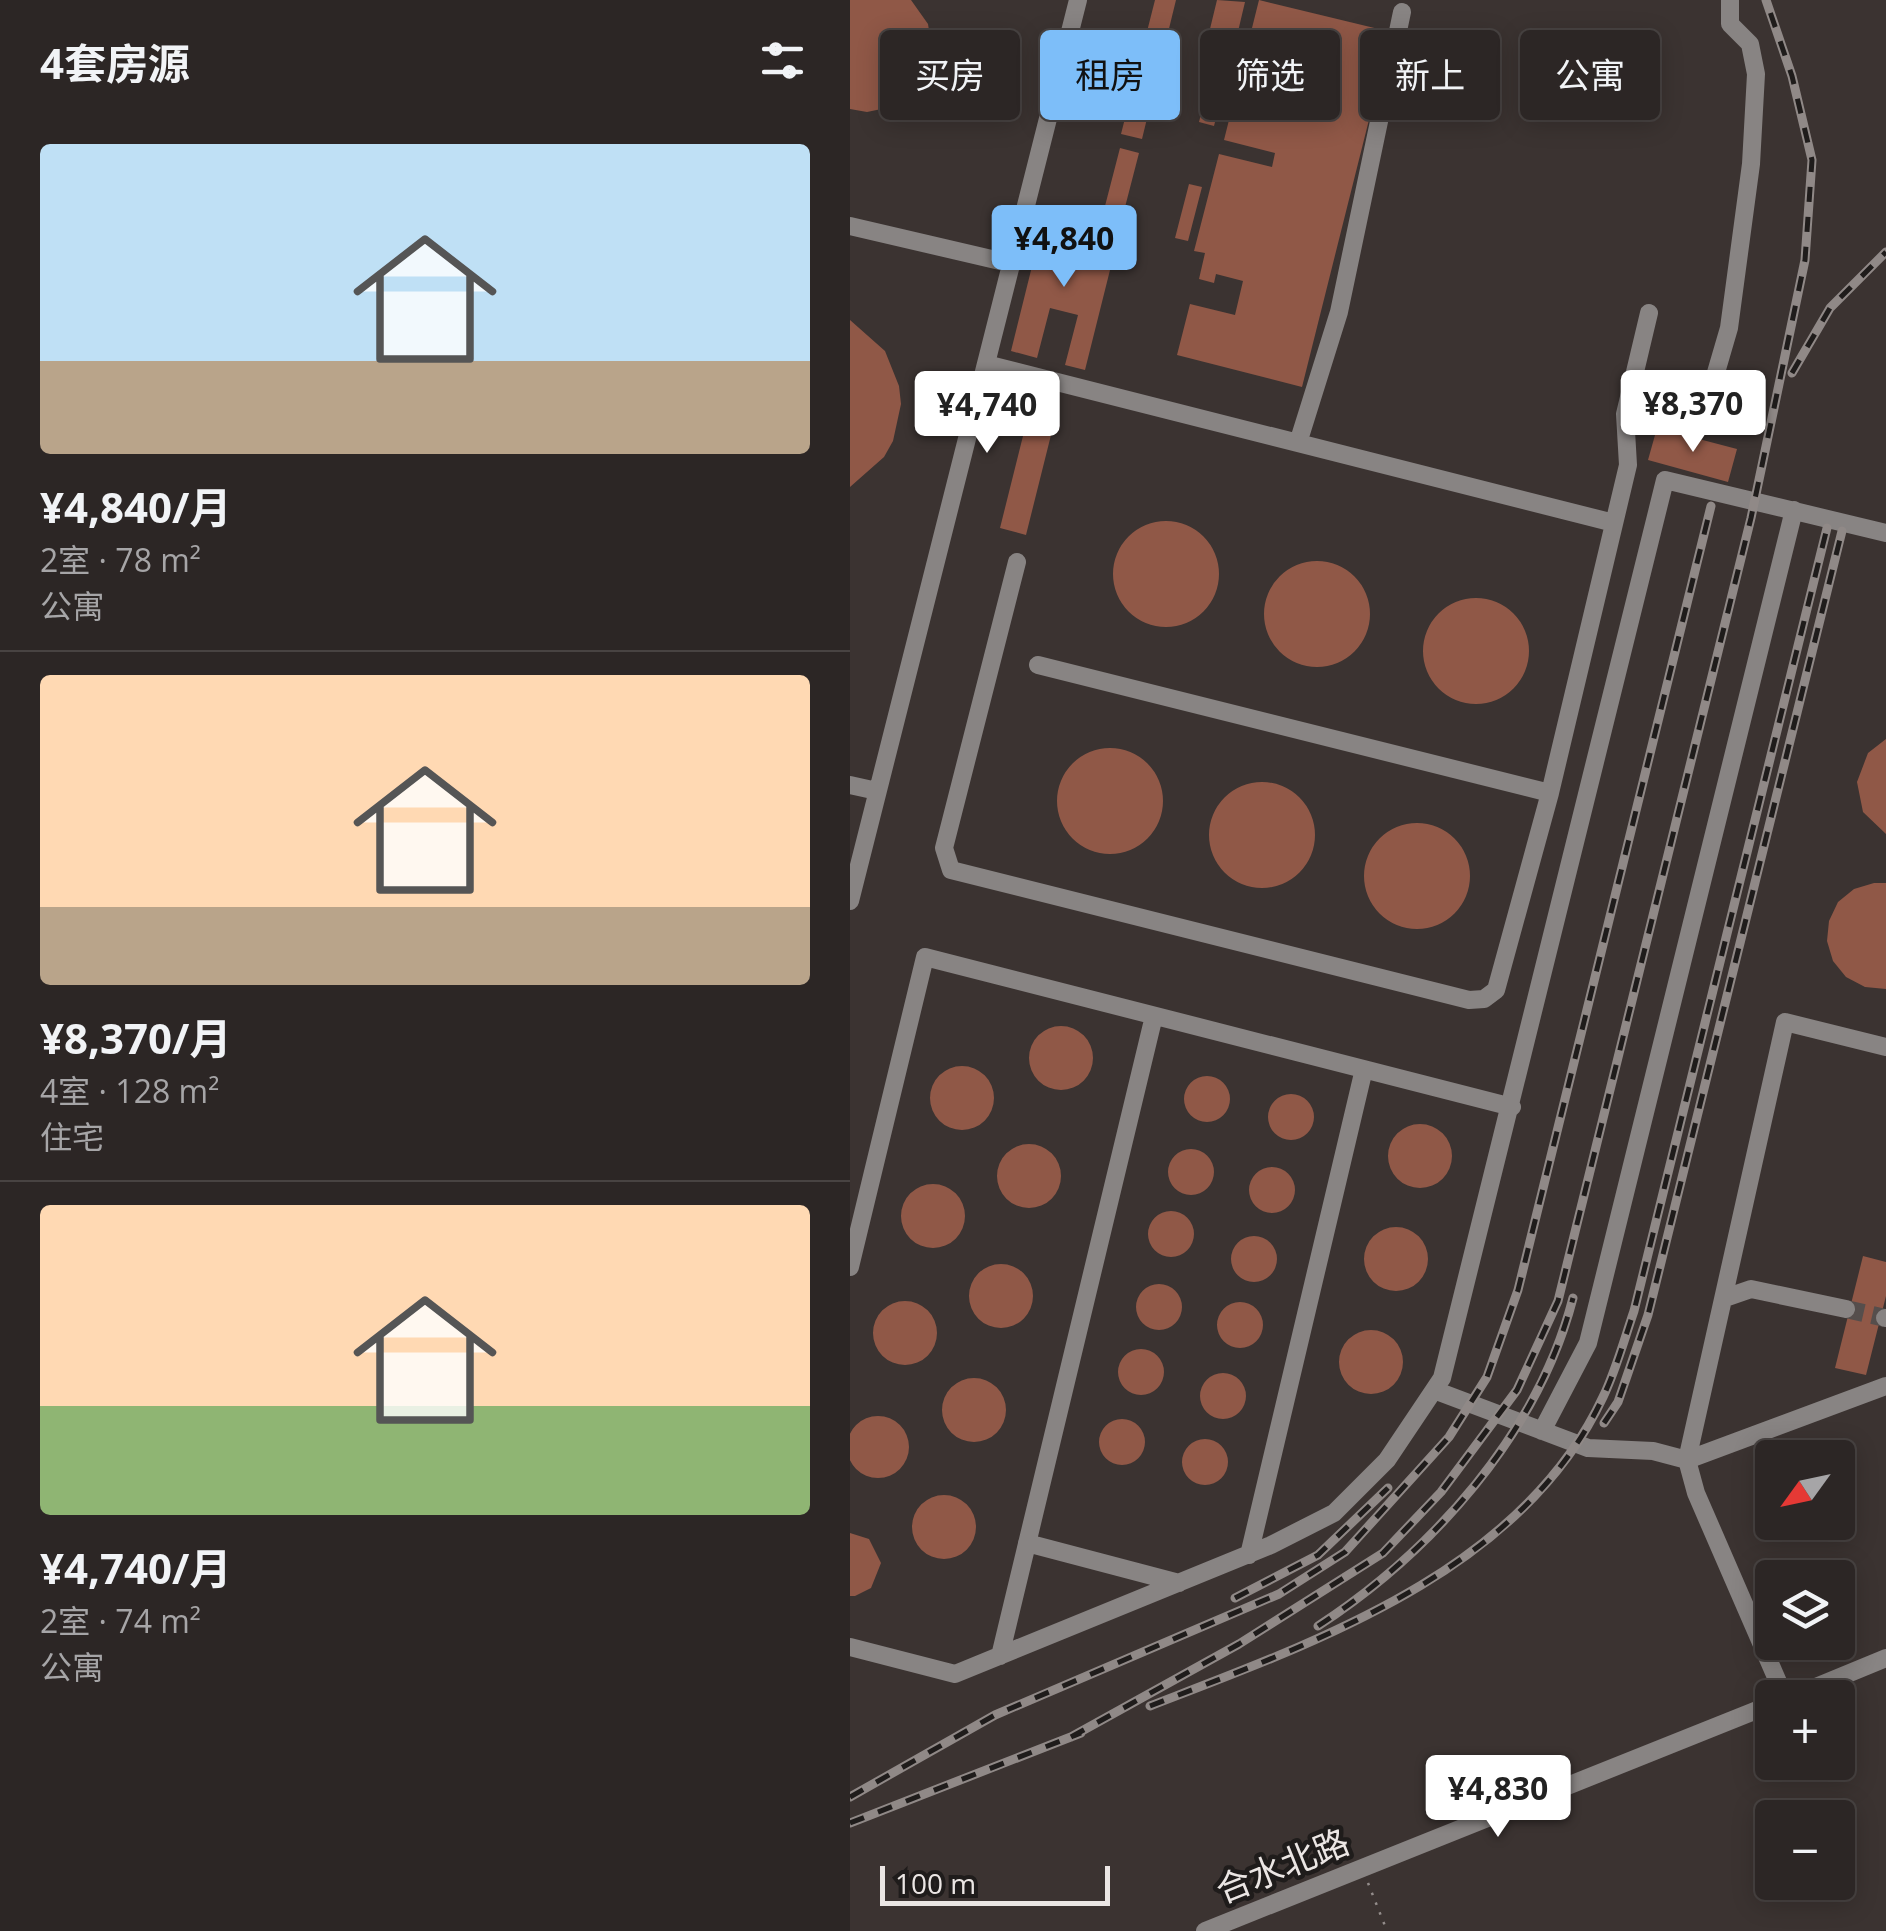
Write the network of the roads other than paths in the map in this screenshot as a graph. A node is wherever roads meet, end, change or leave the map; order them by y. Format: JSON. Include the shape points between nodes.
{"nodes":[{"id":1,"x":1078,"y":0,"type":"edge"},
{"id":2,"x":1730,"y":0,"type":"edge"},
{"id":3,"x":1402,"y":12,"type":"dead end"},
{"id":4,"x":850,"y":226,"type":"edge"},
{"id":5,"x":1013,"y":264,"type":"junction"},
{"id":6,"x":1649,"y":314,"type":"dead end"},
{"id":7,"x":986,"y":364,"type":"junction"},
{"id":8,"x":1704,"y":417,"type":"dead end"},
{"id":9,"x":1298,"y":443,"type":"junction"},
{"id":10,"x":1794,"y":510,"type":"junction"},
{"id":11,"x":1614,"y":523,"type":"junction"},
{"id":12,"x":1886,"y":533,"type":"edge"},
{"id":13,"x":1018,"y":562,"type":"dead end"},
{"id":14,"x":1038,"y":665,"type":"dead end"},
{"id":15,"x":850,"y":784,"type":"edge"},
{"id":16,"x":877,"y":791,"type":"junction"},
{"id":17,"x":1550,"y":793,"type":"junction"},
{"id":18,"x":850,"y":901,"type":"edge"},
{"id":19,"x":1154,"y":1016,"type":"junction"},
{"id":20,"x":1886,"y":1046,"type":"edge"},
{"id":21,"x":1364,"y":1070,"type":"junction"},
{"id":22,"x":1512,"y":1107,"type":"junction"},
{"id":23,"x":850,"y":1267,"type":"edge"},
{"id":24,"x":1725,"y":1298,"type":"junction"},
{"id":25,"x":1846,"y":1309,"type":"tunnel mouth"},
{"id":26,"x":1886,"y":1386,"type":"edge"},
{"id":27,"x":1434,"y":1390,"type":"junction"},
{"id":28,"x":1542,"y":1431,"type":"junction"},
{"id":29,"x":1687,"y":1460,"type":"junction"},
{"id":30,"x":1027,"y":1543,"type":"junction"},
{"id":31,"x":1249,"y":1555,"type":"junction"},
{"id":32,"x":1179,"y":1583,"type":"junction"},
{"id":33,"x":850,"y":1647,"type":"edge"},
{"id":34,"x":1000,"y":1656,"type":"junction"},
{"id":35,"x":1886,"y":1658,"type":"edge"},
{"id":36,"x":1779,"y":1680,"type":"edge"},
{"id":37,"x":1832,"y":1680,"type":"edge"},
{"id":38,"x":1755,"y":1711,"type":"edge"},
{"id":39,"x":1205,"y":1931,"type":"edge"}],
"edges":[{"from":1,"to":5,"type":"street"},
{"from":2,"to":8,"type":"street","via":[[1730,24],[1750,44],[1756,74],[1751,164],[1729,328]]},
{"from":3,"to":9,"type":"street","via":[[1340,312]]},
{"from":4,"to":5,"type":"street"},
{"from":5,"to":7,"type":"street"},
{"from":6,"to":11,"type":"street","via":[[1625,414],[1628,464]]},
{"from":7,"to":9,"type":"street"},
{"from":7,"to":16,"type":"street"},
{"from":9,"to":11,"type":"street"},
{"from":10,"to":12,"type":"street"},
{"from":10,"to":22,"type":"street","via":[[1665,480]]},
{"from":10,"to":28,"type":"street","via":[[1588,1343]]},
{"from":11,"to":17,"type":"street"},
{"from":13,"to":17,"type":"street","via":[[944,848],[946,864],[958,875],[1476,1001],[1500,984]]},
{"from":14,"to":17,"type":"street"},
{"from":15,"to":16,"type":"street"},
{"from":16,"to":18,"type":"street"},
{"from":19,"to":21,"type":"street"},
{"from":19,"to":23,"type":"street","via":[[925,957]]},
{"from":19,"to":30,"type":"street"},
{"from":20,"to":24,"type":"street","via":[[1785,1022]]},
{"from":21,"to":22,"type":"street"},
{"from":21,"to":31,"type":"street"},
{"from":22,"to":27,"type":"street"},
{"from":24,"to":25,"type":"street","via":[[1751,1289]]},
{"from":24,"to":29,"type":"street"},
{"from":26,"to":29,"type":"street"},
{"from":27,"to":28,"type":"street"},
{"from":27,"to":31,"type":"street","via":[[1386,1460],[1334,1512]]},
{"from":28,"to":29,"type":"street","via":[[1588,1448],[1653,1450]]},
{"from":29,"to":36,"type":"street"},
{"from":30,"to":32,"type":"street"},
{"from":30,"to":34,"type":"street"},
{"from":31,"to":32,"type":"street"},
{"from":32,"to":34,"type":"street"},
{"from":33,"to":34,"type":"street","via":[[955,1674]]},
{"from":35,"to":37,"type":"street"},
{"from":38,"to":39,"type":"street","name":"合水北路"}]}
